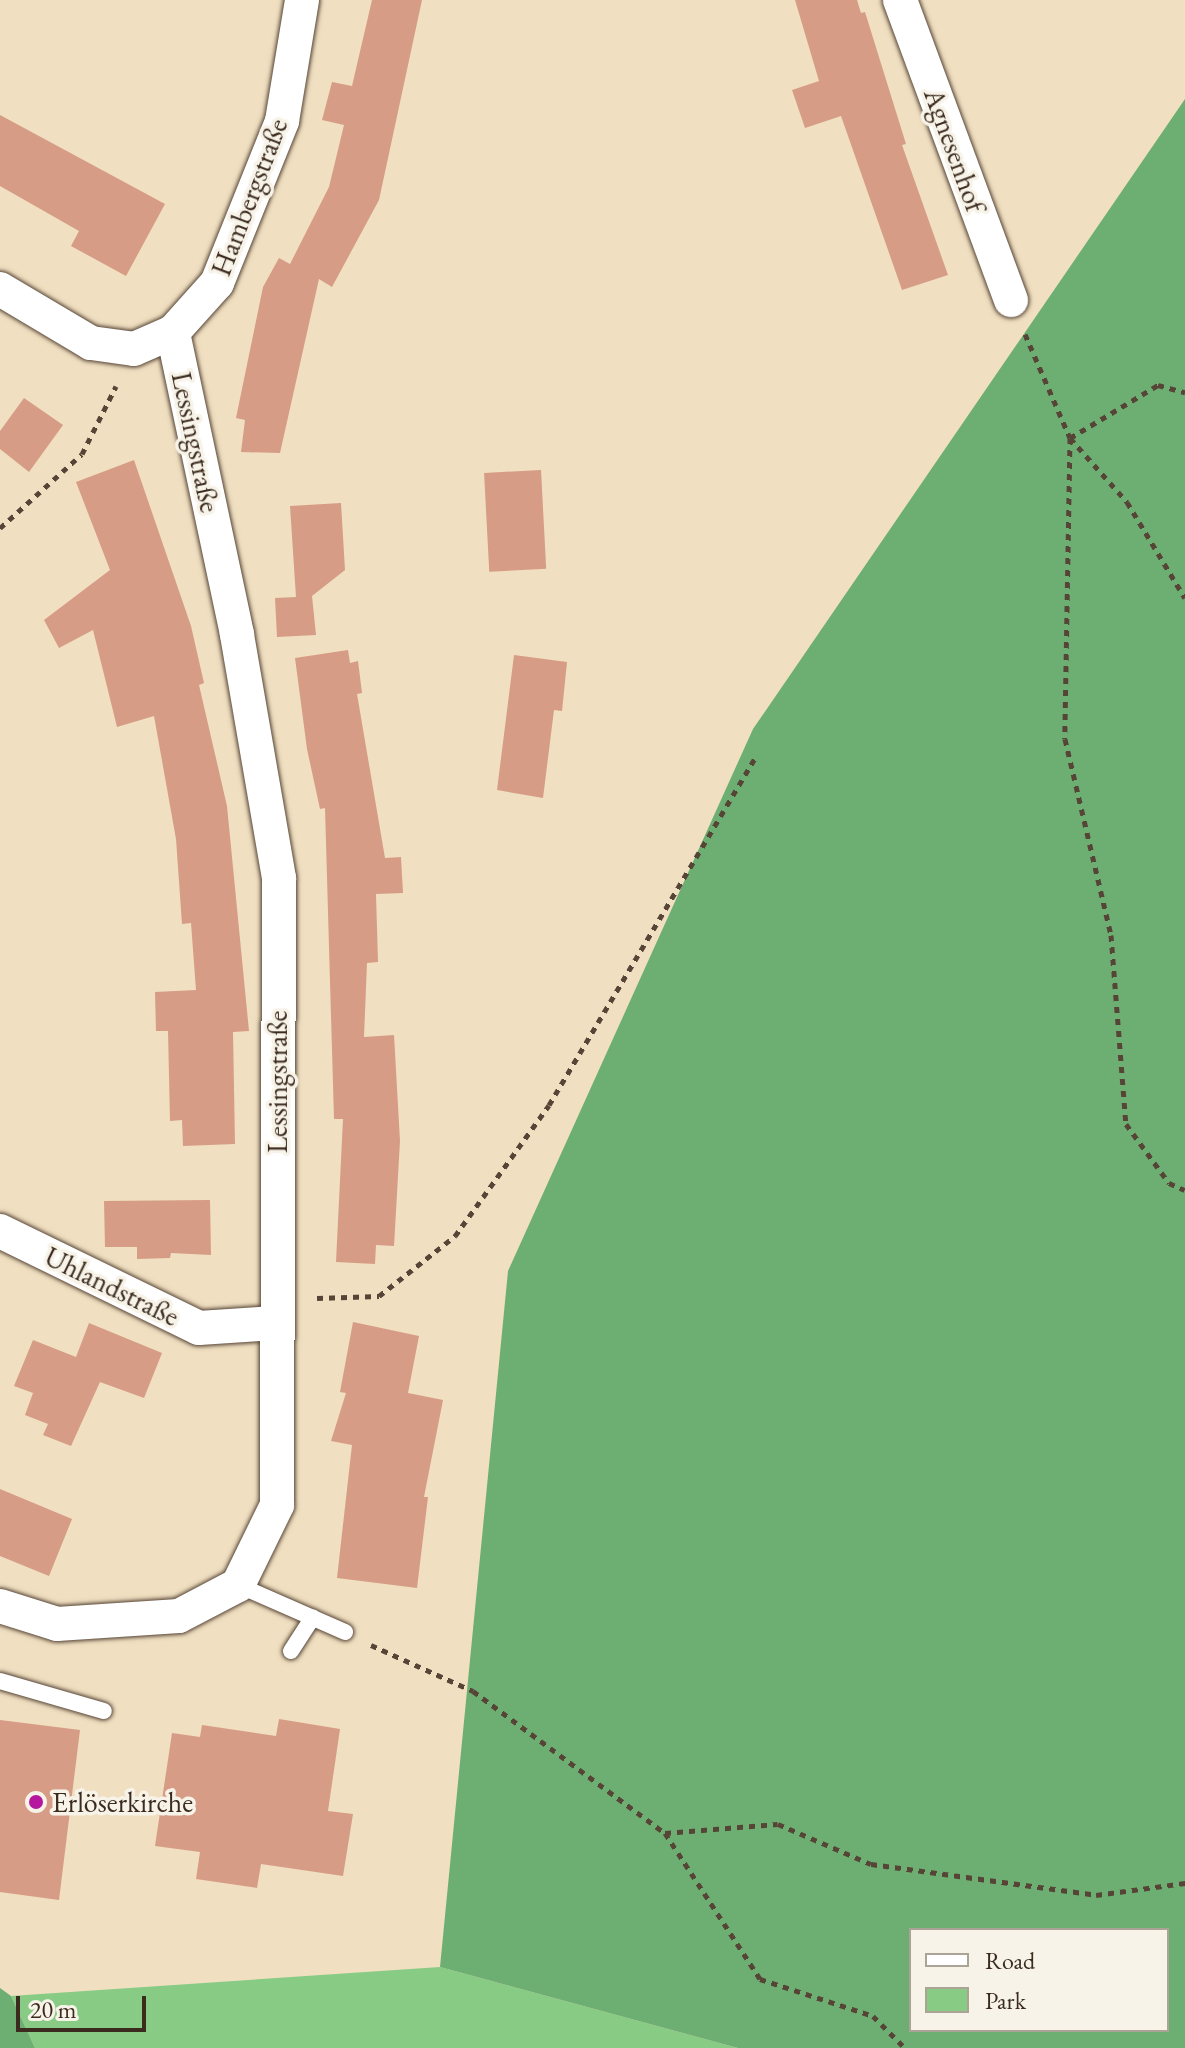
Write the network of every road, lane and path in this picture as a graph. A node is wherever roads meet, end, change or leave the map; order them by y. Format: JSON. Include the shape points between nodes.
{"nodes":[{"id":1,"x":302,"y":0,"type":"edge"},
{"id":2,"x":900,"y":0,"type":"edge"},
{"id":3,"x":0,"y":289,"type":"edge"},
{"id":4,"x":1011,"y":300,"type":"joint"},
{"id":5,"x":173,"y":332,"type":"junction"},
{"id":6,"x":134,"y":349,"type":"junction"},
{"id":7,"x":1185,"y":392,"type":"edge"},
{"id":8,"x":1070,"y":438,"type":"junction"},
{"id":9,"x":0,"y":528,"type":"edge"},
{"id":10,"x":1185,"y":598,"type":"edge"},
{"id":11,"x":755,"y":758,"type":"dead end"},
{"id":12,"x":1185,"y":1190,"type":"edge"},
{"id":13,"x":0,"y":1231,"type":"edge"},
{"id":14,"x":276,"y":1311,"type":"junction"},
{"id":15,"x":238,"y":1585,"type":"junction"},
{"id":16,"x":0,"y":1606,"type":"edge"},
{"id":17,"x":313,"y":1617,"type":"junction"},
{"id":18,"x":345,"y":1632,"type":"joint"},
{"id":19,"x":291,"y":1651,"type":"dead end"},
{"id":20,"x":0,"y":1681,"type":"edge"},
{"id":21,"x":104,"y":1711,"type":"dead end"},
{"id":22,"x":665,"y":1833,"type":"junction"},
{"id":23,"x":1185,"y":1883,"type":"edge"},
{"id":24,"x":905,"y":2048,"type":"edge"}],
"edges":[{"from":1,"to":5,"type":"street","name":"Hambergstraße","via":[[282,121],[217,283]]},
{"from":2,"to":4,"type":"street","name":"Agnesenhof"},
{"from":3,"to":6,"type":"street","via":[[91,343]]},
{"from":4,"to":8,"type":"path"},
{"from":5,"to":6,"type":"street"},
{"from":5,"to":14,"type":"street","name":"Lessingstraße","via":[[237,634],[279,878]]},
{"from":6,"to":9,"type":"path","via":[[82,454]]},
{"from":7,"to":8,"type":"path","via":[[1158,385]]},
{"from":8,"to":10,"type":"path","via":[[1127,502]]},
{"from":8,"to":12,"type":"path","via":[[1065,739],[1111,935],[1126,1124],[1169,1183]]},
{"from":11,"to":14,"type":"path","via":[[549,1105],[455,1236],[379,1296]]},
{"from":13,"to":14,"type":"street","name":"Uhlandstraße","via":[[199,1328]]},
{"from":14,"to":15,"type":"street","name":"Lessingstraße","via":[[277,1505]]},
{"from":15,"to":16,"type":"street","via":[[179,1616],[57,1624]]},
{"from":15,"to":17,"type":"lane"},
{"from":17,"to":18,"type":"lane"},
{"from":17,"to":19,"type":"lane"},
{"from":18,"to":22,"type":"path","via":[[473,1691]]},
{"from":20,"to":21,"type":"lane"},
{"from":22,"to":23,"type":"path","via":[[778,1824],[871,1864],[1096,1895]]},
{"from":22,"to":24,"type":"path","via":[[760,1979],[873,2016]]}]}
